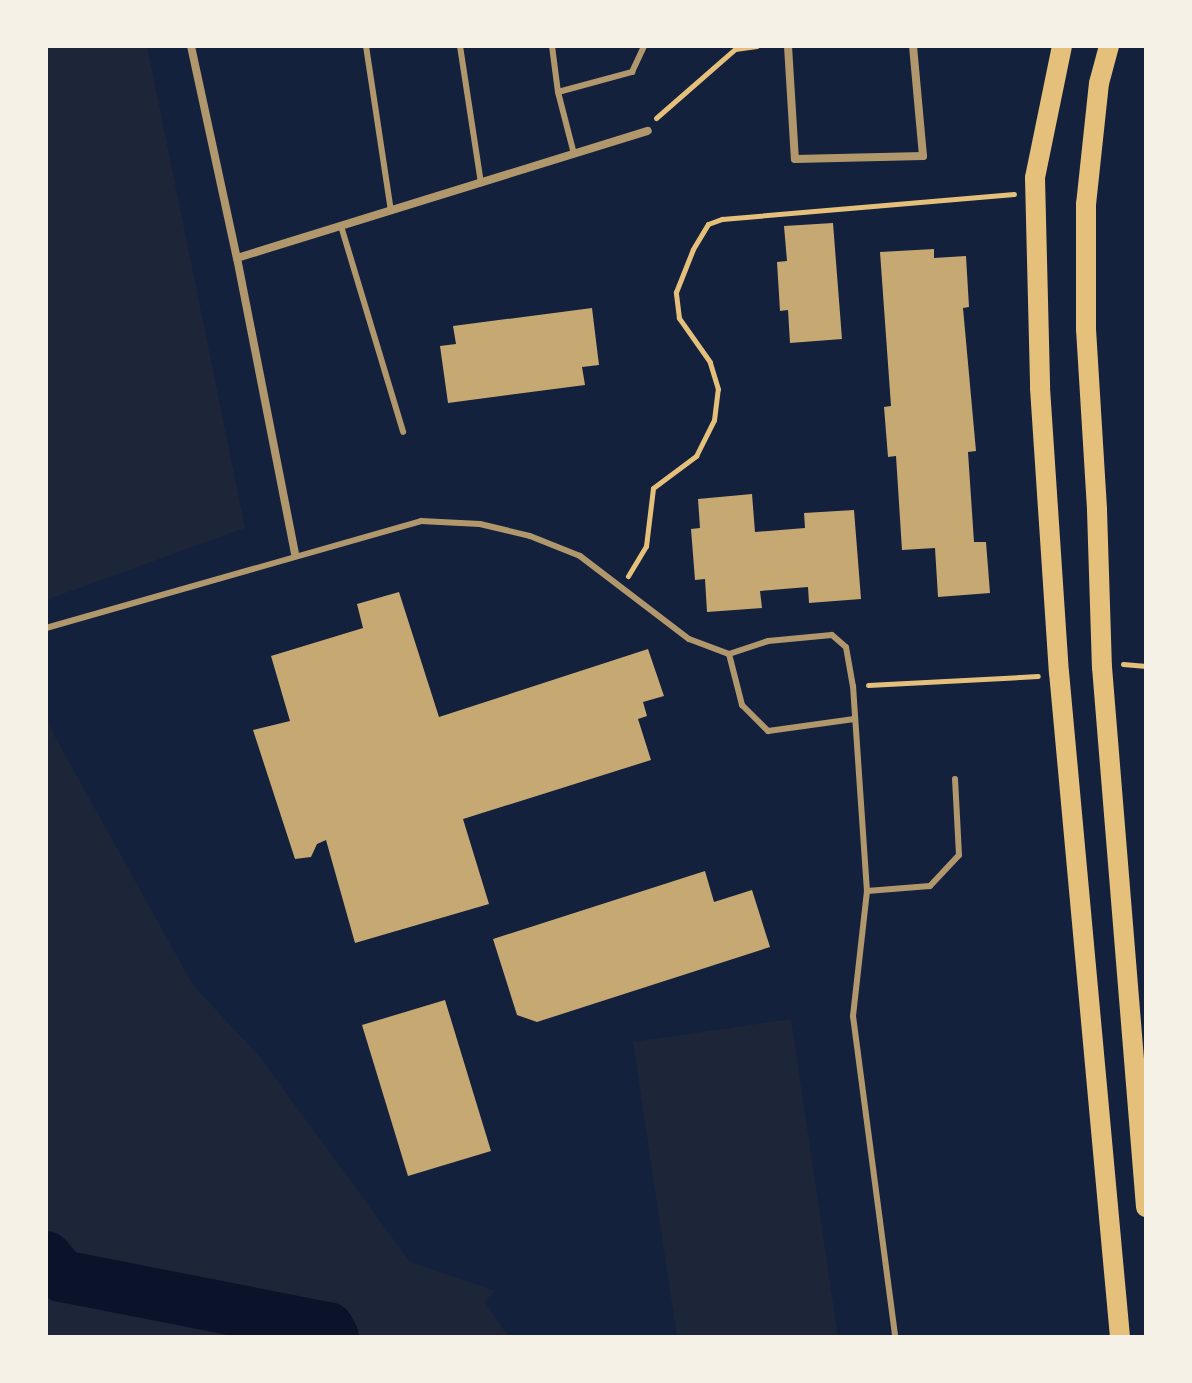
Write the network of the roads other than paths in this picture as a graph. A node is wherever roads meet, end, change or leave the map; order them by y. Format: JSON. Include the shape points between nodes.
{"nodes":[{"id":1,"x":191,"y":46,"type":"edge"},
{"id":2,"x":366,"y":46,"type":"edge"},
{"id":3,"x":460,"y":46,"type":"edge"},
{"id":4,"x":552,"y":46,"type":"edge"},
{"id":5,"x":644,"y":46,"type":"edge"},
{"id":6,"x":788,"y":46,"type":"edge"},
{"id":7,"x":913,"y":46,"type":"edge"},
{"id":8,"x":1062,"y":46,"type":"edge"},
{"id":9,"x":1109,"y":46,"type":"edge"},
{"id":10,"x":558,"y":92,"type":"junction"},
{"id":11,"x":648,"y":131,"type":"road end"},
{"id":12,"x":574,"y":154,"type":"junction"},
{"id":13,"x":481,"y":183,"type":"junction"},
{"id":14,"x":391,"y":211,"type":"junction"},
{"id":15,"x":341,"y":226,"type":"junction"},
{"id":16,"x":237,"y":258,"type":"junction"},
{"id":17,"x":403,"y":432,"type":"dead end"},
{"id":18,"x":295,"y":554,"type":"junction"},
{"id":19,"x":46,"y":628,"type":"edge"},
{"id":20,"x":729,"y":654,"type":"junction"},
{"id":21,"x":854,"y":719,"type":"junction"},
{"id":22,"x":955,"y":779,"type":"dead end"},
{"id":23,"x":867,"y":891,"type":"junction"},
{"id":24,"x":1146,"y":1207,"type":"edge"},
{"id":25,"x":895,"y":1337,"type":"edge"},
{"id":26,"x":1120,"y":1337,"type":"edge"}],
"edges":[{"from":1,"to":16,"type":"street"},
{"from":2,"to":14,"type":"lane"},
{"from":3,"to":13,"type":"lane"},
{"from":4,"to":10,"type":"lane"},
{"from":5,"to":10,"type":"lane","via":[[632,72]]},
{"from":6,"to":7,"type":"street","via":[[795,159],[923,156]]},
{"from":8,"to":26,"type":"main road","via":[[1035,196],[1040,388],[1059,672]]},
{"from":9,"to":24,"type":"main road","via":[[1099,83],[1086,204],[1086,329],[1102,667]]},
{"from":10,"to":12,"type":"lane"},
{"from":11,"to":12,"type":"street"},
{"from":12,"to":13,"type":"street"},
{"from":13,"to":14,"type":"street"},
{"from":14,"to":15,"type":"street"},
{"from":15,"to":16,"type":"street"},
{"from":15,"to":17,"type":"lane"},
{"from":16,"to":18,"type":"street"},
{"from":18,"to":19,"type":"lane"},
{"from":18,"to":20,"type":"lane","via":[[421,521],[480,524],[580,556],[689,639]]},
{"from":20,"to":21,"type":"lane","via":[[742,705],[768,731]]},
{"from":20,"to":21,"type":"lane","via":[[768,641],[832,635],[846,647]]},
{"from":21,"to":23,"type":"lane"},
{"from":22,"to":23,"type":"lane","via":[[959,855],[930,886]]},
{"from":23,"to":25,"type":"lane","via":[[853,1016]]}]}
